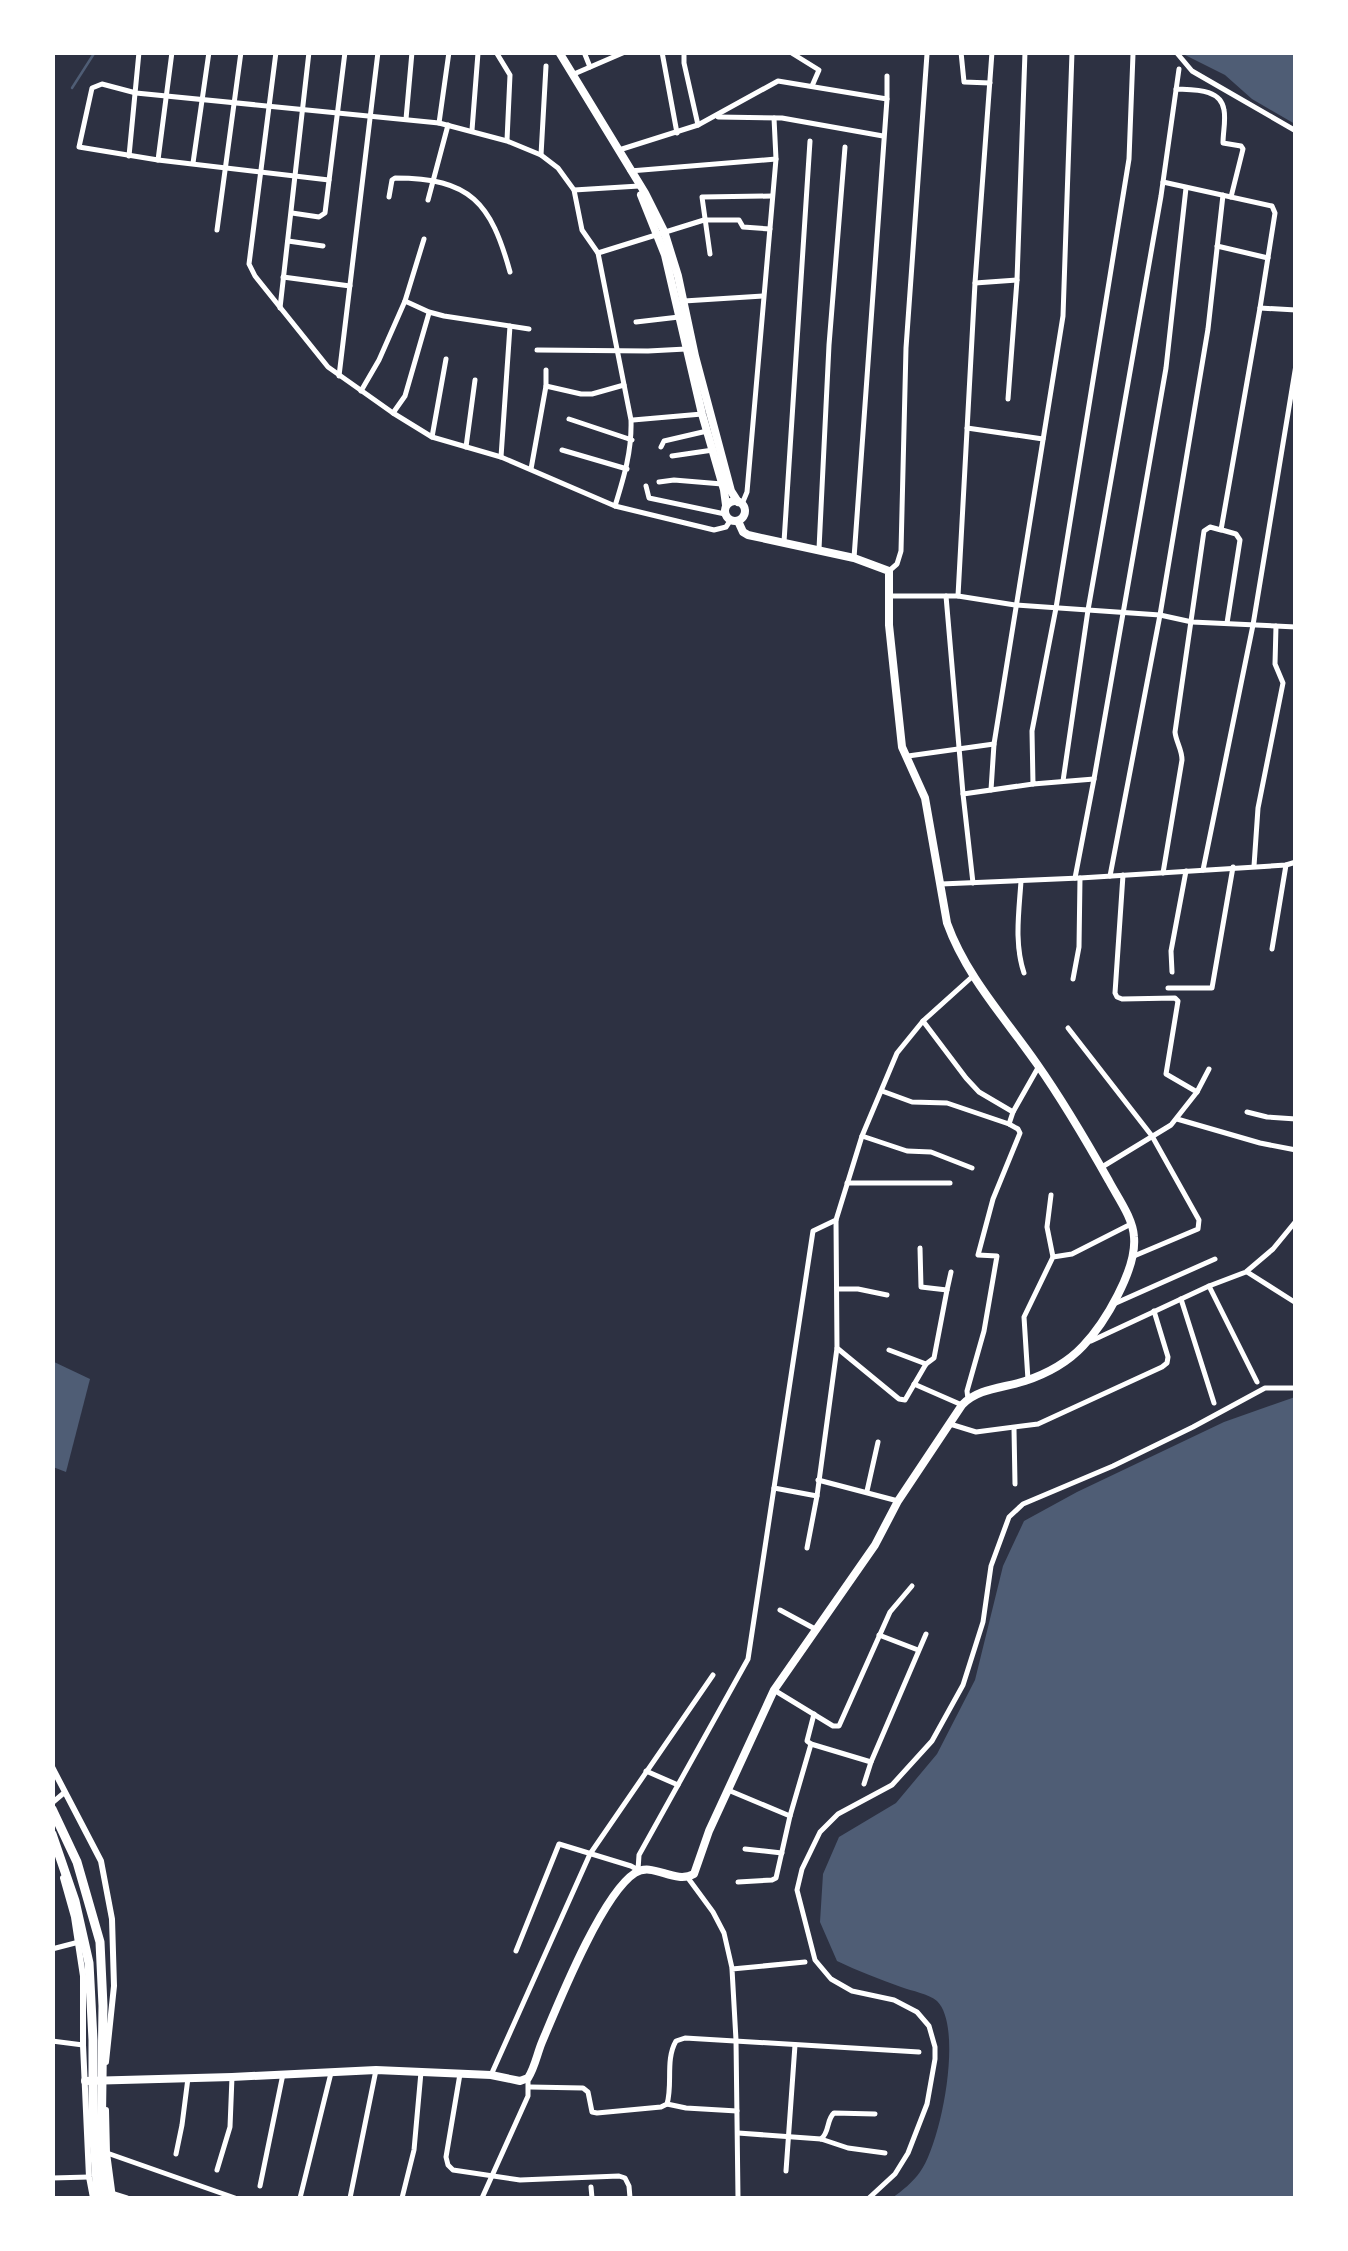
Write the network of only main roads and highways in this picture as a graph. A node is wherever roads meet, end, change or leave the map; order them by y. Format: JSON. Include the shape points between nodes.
{"nodes":[{"id":1,"x":560,"y":52,"type":"edge"},
{"id":2,"x":680,"y":301,"type":"junction"},
{"id":3,"x":706,"y":413,"type":"junction"},
{"id":4,"x":740,"y":503,"type":"junction"},
{"id":5,"x":730,"y":515,"type":"junction"},
{"id":6,"x":52,"y":1806,"type":"edge"},
{"id":7,"x":52,"y":1834,"type":"edge"},
{"id":8,"x":86,"y":2082,"type":"road end"},
{"id":9,"x":110,"y":2197,"type":"edge"},
{"id":10,"x":96,"y":2198,"type":"edge"}],
"edges":[{"from":1,"to":2,"type":"main road","via":[[639,186]]},
{"from":2,"to":3,"type":"main road"},
{"from":2,"to":3,"type":"main road","via":[[686,349]]},
{"from":3,"to":4,"type":"main road"},
{"from":3,"to":5,"type":"main road"},
{"from":4,"to":5,"type":"main road","via":[[734,501]]},
{"from":4,"to":5,"type":"main road","via":[[745,514]]},
{"from":5,"to":8,"type":"main road","via":[[748,535],[889,571],[902,747],[925,798],[947,923],[973,976],[1039,1066],[1131,1224],[1132,1257],[1113,1304],[1084,1344],[1046,1372],[965,1402],[774,1690],[694,1874],[638,1870],[597,1922],[529,2083],[376,2070]]},
{"from":6,"to":9,"type":"highway","via":[[100,1942],[101,2153]]},
{"from":7,"to":10,"type":"highway","via":[[89,1963]]}]}
